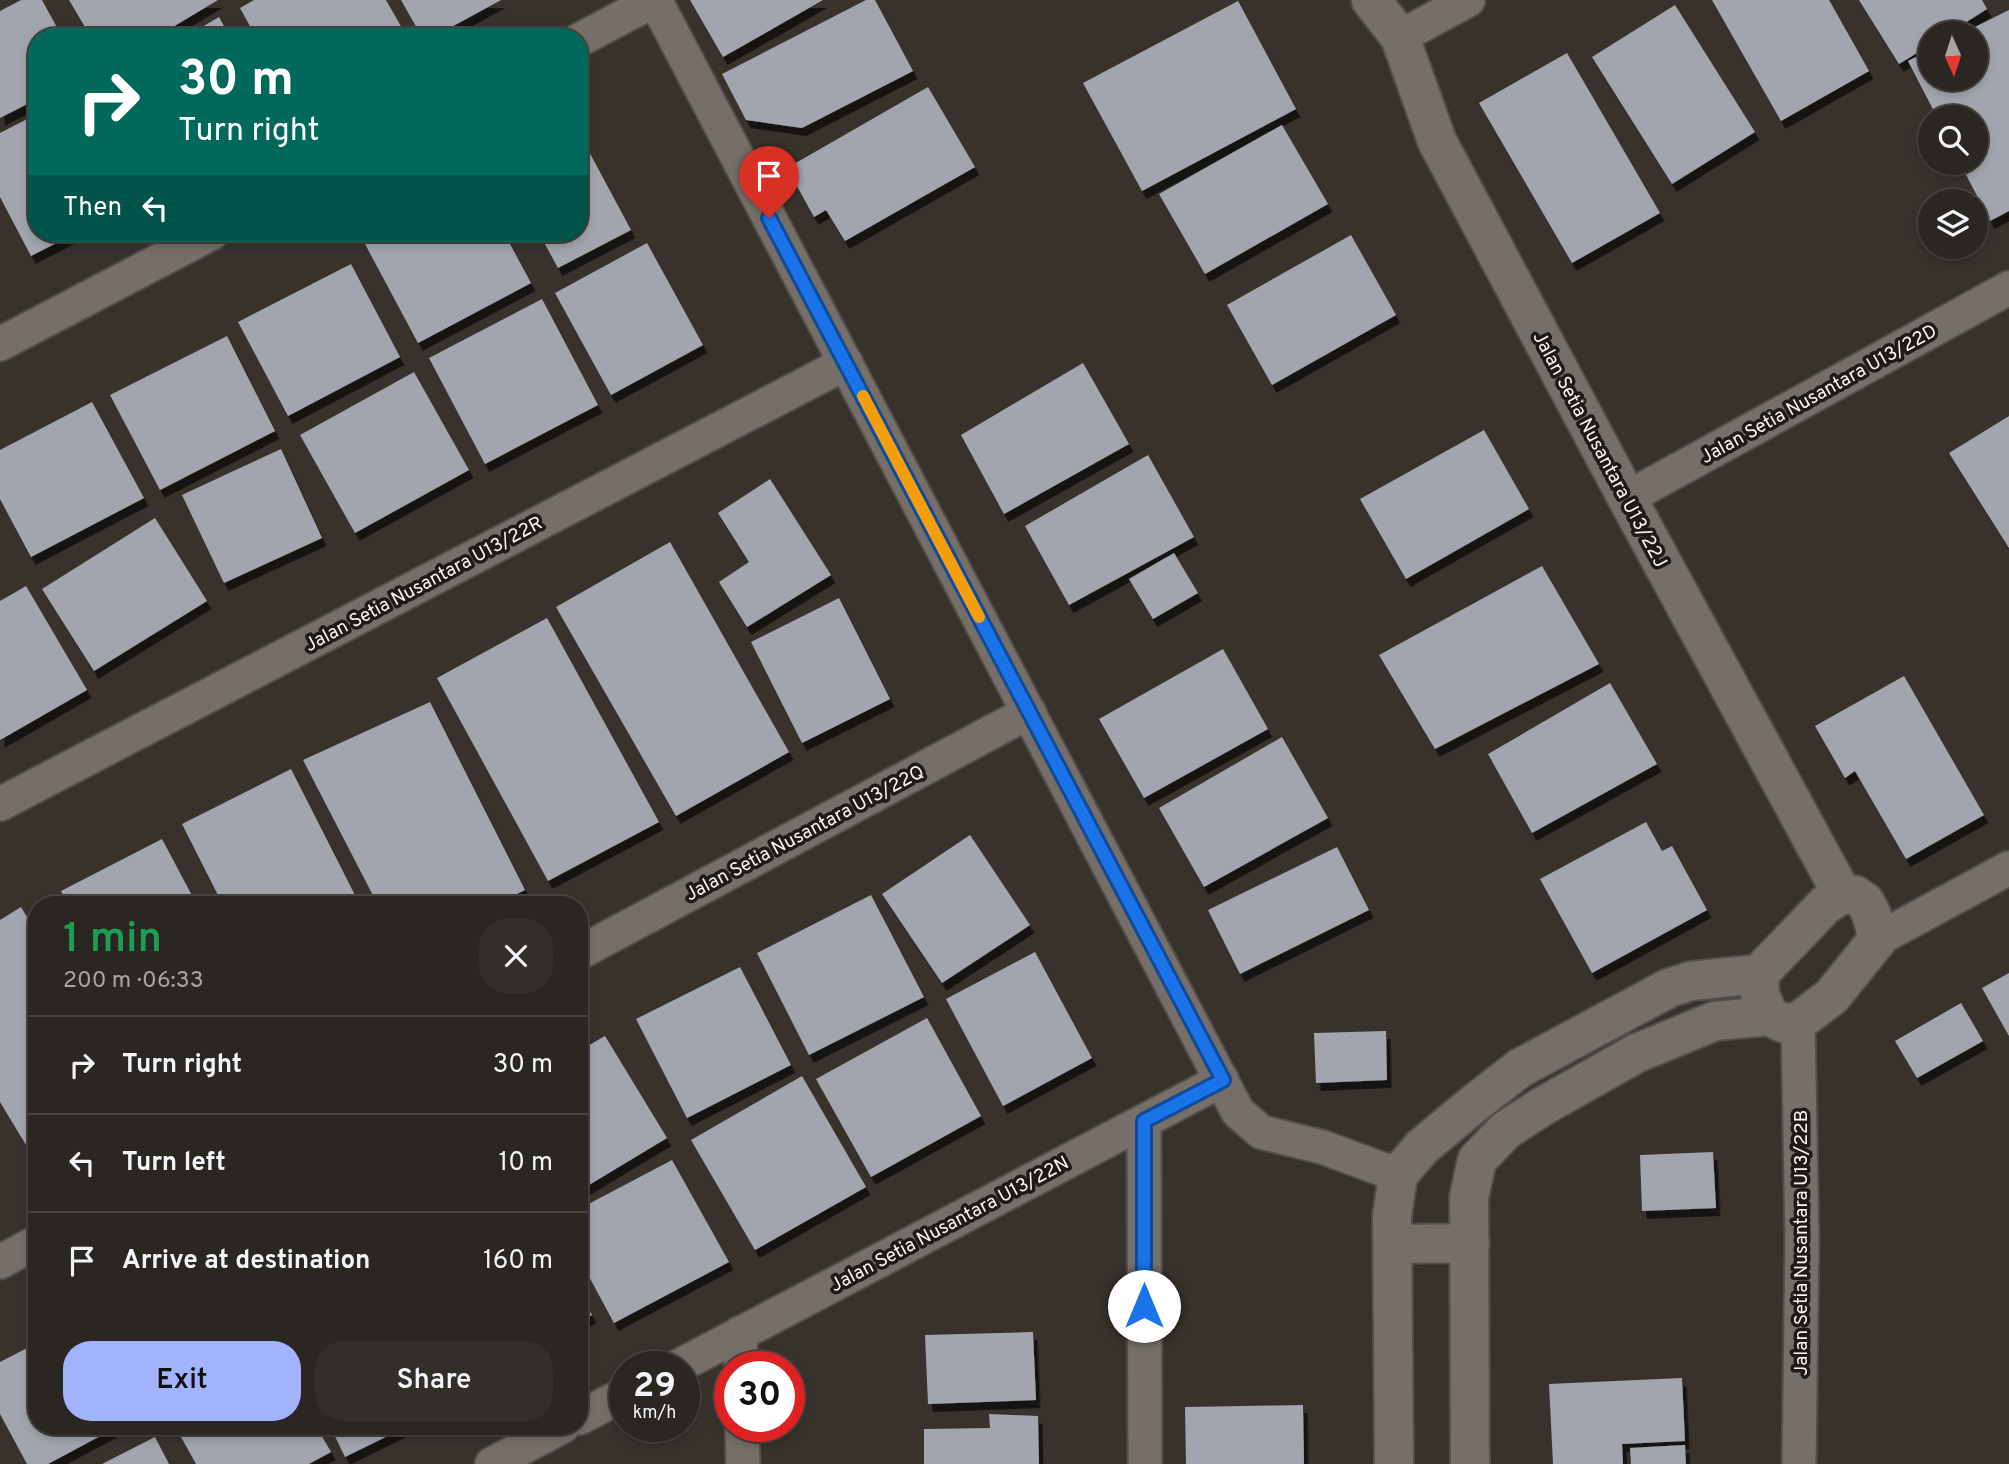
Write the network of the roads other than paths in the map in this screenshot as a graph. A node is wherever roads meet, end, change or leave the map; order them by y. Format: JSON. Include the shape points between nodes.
{"nodes":[{"id":1,"x":655,"y":0,"type":"edge"},
{"id":2,"x":1371,"y":0,"type":"edge"},
{"id":3,"x":1468,"y":0,"type":"edge"},
{"id":4,"x":588,"y":35,"type":"edge"},
{"id":5,"x":1400,"y":37,"type":"junction"},
{"id":6,"x":195,"y":242,"type":"edge"},
{"id":7,"x":2009,"y":288,"type":"edge"},
{"id":8,"x":0,"y":344,"type":"edge"},
{"id":9,"x":846,"y":363,"type":"junction"},
{"id":10,"x":1627,"y":498,"type":"junction"},
{"id":11,"x":1029,"y":712,"type":"junction"},
{"id":12,"x":0,"y":804,"type":"edge"},
{"id":13,"x":2009,"y":868,"type":"edge"},
{"id":14,"x":1842,"y":894,"type":"junction"},
{"id":15,"x":1878,"y":939,"type":"junction"},
{"id":16,"x":588,"y":948,"type":"edge"},
{"id":17,"x":1759,"y":974,"type":"junction"},
{"id":18,"x":1783,"y":1019,"type":"junction"},
{"id":19,"x":1223,"y":1080,"type":"junction"},
{"id":20,"x":1144,"y":1121,"type":"junction"},
{"id":21,"x":1477,"y":1160,"type":"junction"},
{"id":22,"x":1410,"y":1161,"type":"junction"},
{"id":23,"x":1470,"y":1242,"type":"junction"},
{"id":24,"x":1392,"y":1244,"type":"junction"},
{"id":25,"x":28,"y":1247,"type":"edge"},
{"id":26,"x":0,"y":1262,"type":"edge"},
{"id":27,"x":740,"y":1333,"type":"junction"},
{"id":28,"x":741,"y":1351,"type":"edge"},
{"id":29,"x":700,"y":1355,"type":"edge"},
{"id":30,"x":609,"y":1402,"type":"edge"},
{"id":31,"x":588,"y":1413,"type":"edge"},
{"id":32,"x":547,"y":1435,"type":"edge"},
{"id":33,"x":742,"y":1442,"type":"edge"},
{"id":34,"x":492,"y":1464,"type":"edge"},
{"id":35,"x":743,"y":1464,"type":"edge"},
{"id":36,"x":1145,"y":1464,"type":"edge"},
{"id":37,"x":1394,"y":1464,"type":"edge"},
{"id":38,"x":1470,"y":1464,"type":"edge"},
{"id":39,"x":1799,"y":1464,"type":"edge"}],
"edges":[{"from":1,"to":4,"type":"street"},
{"from":1,"to":9,"type":"street"},
{"from":2,"to":5,"type":"street","name":"Jalan Setia Nusantara U13/22J"},
{"from":3,"to":5,"type":"street"},
{"from":5,"to":10,"type":"street","name":"Jalan Setia Nusantara U13/22J","via":[[1437,141]]},
{"from":6,"to":8,"type":"street"},
{"from":7,"to":10,"type":"street","name":"Jalan Setia Nusantara U13/22D"},
{"from":9,"to":11,"type":"street"},
{"from":9,"to":12,"type":"street","name":"Jalan Setia Nusantara U13/22R"},
{"from":10,"to":14,"type":"street","name":"Jalan Setia Nusantara U13/22J"},
{"from":11,"to":16,"type":"street","name":"Jalan Setia Nusantara U13/22Q"},
{"from":11,"to":19,"type":"street"},
{"from":13,"to":15,"type":"street"},
{"from":14,"to":15,"type":"street","via":[[1865,902]]},
{"from":14,"to":17,"type":"street","via":[[1825,905]]},
{"from":15,"to":18,"type":"street","via":[[1832,996]]},
{"from":17,"to":18,"type":"street","via":[[1760,995]]},
{"from":17,"to":22,"type":"street","via":[[1691,981],[1669,988],[1520,1068]]},
{"from":18,"to":21,"type":"street","via":[[1715,1021],[1637,1053],[1507,1130]]},
{"from":18,"to":39,"type":"street","name":"Jalan Setia Nusantara U13/22B","via":[[1802,1240]]},
{"from":19,"to":20,"type":"street","name":"Jalan Setia Nusantara U13/22N"},
{"from":19,"to":22,"type":"street","via":[[1238,1112],[1261,1132]]},
{"from":20,"to":27,"type":"street","name":"Jalan Setia Nusantara U13/22N"},
{"from":20,"to":36,"type":"street"},
{"from":21,"to":22,"type":"street"},
{"from":21,"to":23,"type":"street","via":[[1469,1197]]},
{"from":22,"to":24,"type":"street","via":[[1392,1216]]},
{"from":23,"to":24,"type":"street"},
{"from":23,"to":38,"type":"street"},
{"from":24,"to":37,"type":"street"},
{"from":25,"to":26,"type":"street"},
{"from":27,"to":28,"type":"street"},
{"from":27,"to":29,"type":"street","name":"Jalan Setia Nusantara U13/22N"},
{"from":30,"to":31,"type":"street"},
{"from":32,"to":34,"type":"street"},
{"from":33,"to":35,"type":"street"}]}
